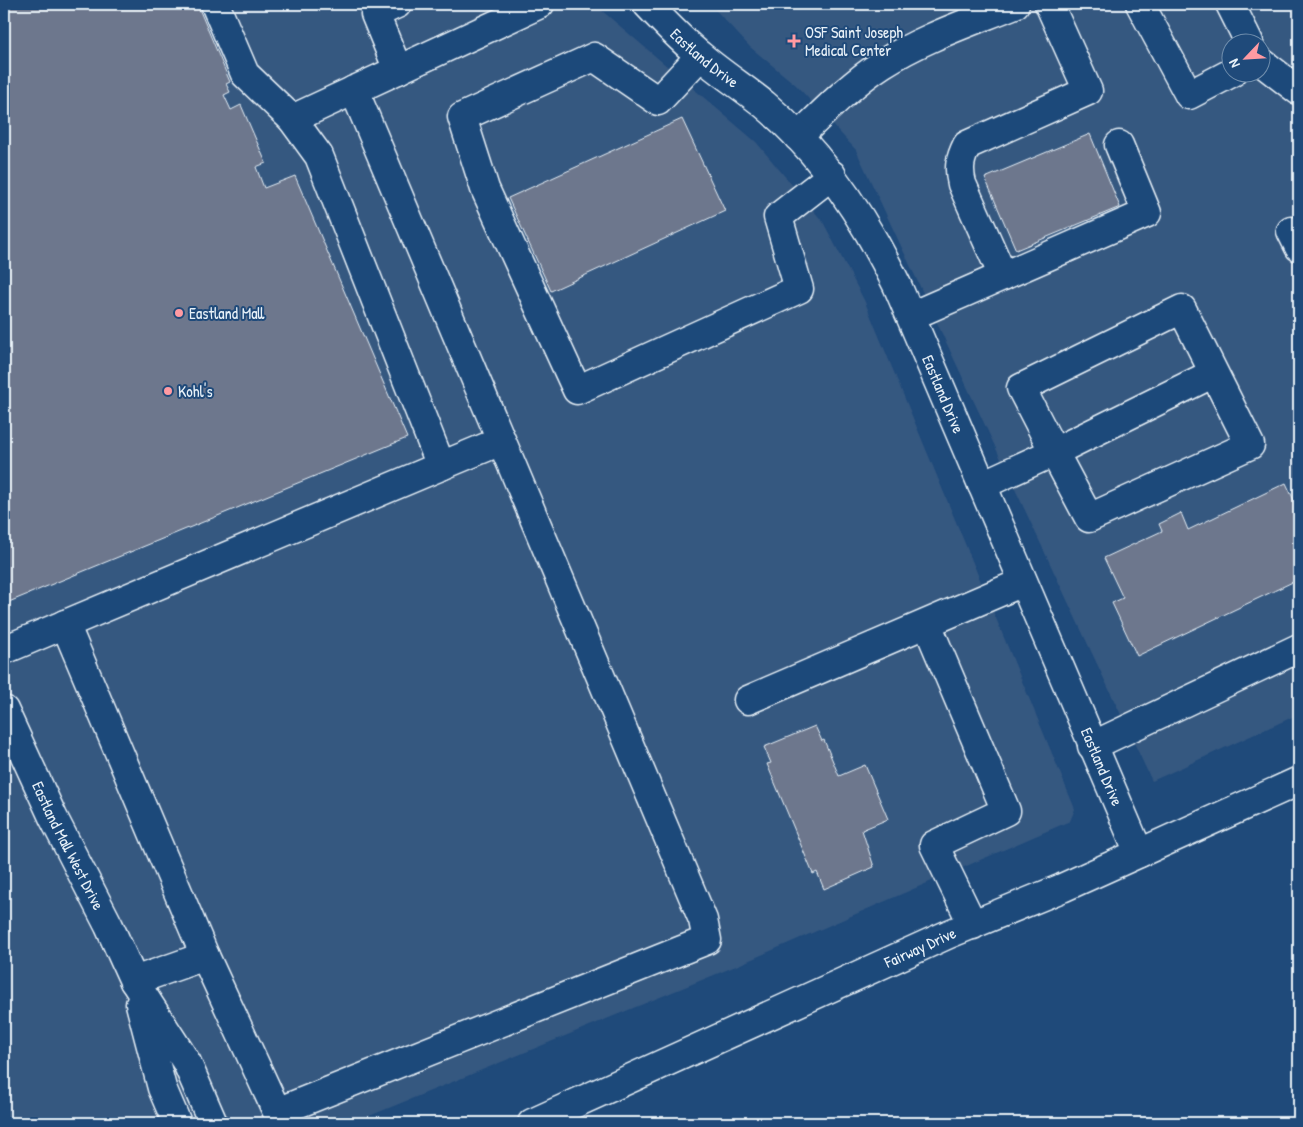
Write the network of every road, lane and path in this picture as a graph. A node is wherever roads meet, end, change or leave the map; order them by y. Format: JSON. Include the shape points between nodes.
{"nodes":[{"id":1,"x":215,"y":4,"type":"edge"},
{"id":2,"x":397,"y":4,"type":"edge"},
{"id":3,"x":540,"y":4,"type":"edge"},
{"id":4,"x":647,"y":4,"type":"edge"},
{"id":5,"x":1015,"y":4,"type":"edge"},
{"id":6,"x":1049,"y":4,"type":"edge"},
{"id":7,"x":1140,"y":4,"type":"edge"},
{"id":8,"x":1230,"y":4,"type":"edge"},
{"id":9,"x":1245,"y":32,"type":"edge"},
{"id":10,"x":700,"y":56,"type":"junction"},
{"id":11,"x":1270,"y":69,"type":"edge"},
{"id":12,"x":398,"y":70,"type":"junction"},
{"id":13,"x":1220,"y":79,"type":"edge"},
{"id":14,"x":354,"y":90,"type":"junction"},
{"id":15,"x":1299,"y":91,"type":"edge"},
{"id":16,"x":292,"y":119,"type":"junction"},
{"id":17,"x":798,"y":137,"type":"junction"},
{"id":18,"x":1119,"y":145,"type":"dead end"},
{"id":19,"x":832,"y":175,"type":"junction"},
{"id":20,"x":1003,"y":276,"type":"junction"},
{"id":21,"x":910,"y":316,"type":"junction"},
{"id":22,"x":1214,"y":373,"type":"junction"},
{"id":23,"x":501,"y":441,"type":"junction"},
{"id":24,"x":1054,"y":452,"type":"junction"},
{"id":25,"x":441,"y":466,"type":"junction"},
{"id":26,"x":982,"y":485,"type":"junction"},
{"id":27,"x":1023,"y":582,"type":"junction"},
{"id":28,"x":66,"y":624,"type":"junction"},
{"id":29,"x":927,"y":624,"type":"junction"},
{"id":30,"x":1299,"y":648,"type":"edge"},
{"id":31,"x":4,"y":650,"type":"edge"},
{"id":32,"x":748,"y":700,"type":"dead end"},
{"id":33,"x":4,"y":710,"type":"edge"},
{"id":34,"x":1092,"y":746,"type":"junction"},
{"id":35,"x":1299,"y":780,"type":"edge"},
{"id":36,"x":1140,"y":854,"type":"junction"},
{"id":37,"x":973,"y":925,"type":"junction"},
{"id":38,"x":205,"y":956,"type":"junction"},
{"id":39,"x":134,"y":981,"type":"junction"},
{"id":40,"x":532,"y":1121,"type":"edge"},
{"id":41,"x":177,"y":1123,"type":"edge"},
{"id":42,"x":213,"y":1123,"type":"edge"}],
"edges":[{"from":1,"to":16,"type":"main road","via":[[245,74]]},
{"from":2,"to":12,"type":"main road","via":[[375,14]]},
{"from":3,"to":12,"type":"main road"},
{"from":4,"to":10,"type":"main road","name":"Eastland Drive"},
{"from":5,"to":17,"type":"main road","via":[[909,49],[882,64],[843,94]]},
{"from":6,"to":20,"type":"main road","via":[[1088,91],[968,145],[960,159],[962,184]]},
{"from":7,"to":13,"type":"main road","via":[[1189,95]]},
{"from":8,"to":9,"type":"main road"},
{"from":10,"to":17,"type":"main road","name":"Eastland Drive","via":[[766,106]]},
{"from":10,"to":19,"type":"main road","via":[[658,101],[594,57],[462,117],[485,189],[577,390],[799,289],[778,216]]},
{"from":11,"to":15,"type":"main road"},
{"from":12,"to":14,"type":"main road"},
{"from":14,"to":16,"type":"main road"},
{"from":14,"to":23,"type":"main road"},
{"from":16,"to":25,"type":"main road","via":[[319,156]]},
{"from":17,"to":19,"type":"main road","name":"Eastland Drive"},
{"from":18,"to":20,"type":"main road","via":[[1147,213]]},
{"from":19,"to":21,"type":"main road","name":"Eastland Drive","via":[[864,220]]},
{"from":20,"to":21,"type":"main road"},
{"from":21,"to":26,"type":"main road","name":"Eastland Drive"},
{"from":22,"to":24,"type":"main road"},
{"from":22,"to":24,"type":"main road","via":[[1182,309],[1021,388]]},
{"from":22,"to":24,"type":"main road","via":[[1250,445],[1089,518]]},
{"from":23,"to":25,"type":"main road"},
{"from":23,"to":38,"type":"main road","via":[[703,920],[707,940],[277,1112]]},
{"from":24,"to":26,"type":"main road"},
{"from":25,"to":28,"type":"main road"},
{"from":26,"to":27,"type":"main road","name":"Eastland Drive"},
{"from":27,"to":29,"type":"main road"},
{"from":27,"to":34,"type":"main road","name":"Eastland Drive"},
{"from":28,"to":31,"type":"main road"},
{"from":28,"to":38,"type":"main road"},
{"from":29,"to":32,"type":"main road"},
{"from":29,"to":37,"type":"main road","via":[[1006,811],[934,845]]},
{"from":30,"to":34,"type":"main road"},
{"from":33,"to":39,"type":"main road","name":"Eastland Mall West Drive"},
{"from":34,"to":36,"type":"main road","name":"Eastland Drive"},
{"from":35,"to":36,"type":"main road","name":"Fairway Drive"},
{"from":36,"to":37,"type":"main road","name":"Fairway Drive"},
{"from":37,"to":40,"type":"main road","name":"Fairway Drive"},
{"from":38,"to":39,"type":"main road"},
{"from":39,"to":41,"type":"main road","name":"Eastland Mall West Drive","via":[[162,1088]]},
{"from":39,"to":42,"type":"main road","name":"Eastland Mall West Drive","via":[[187,1063]]}]}
